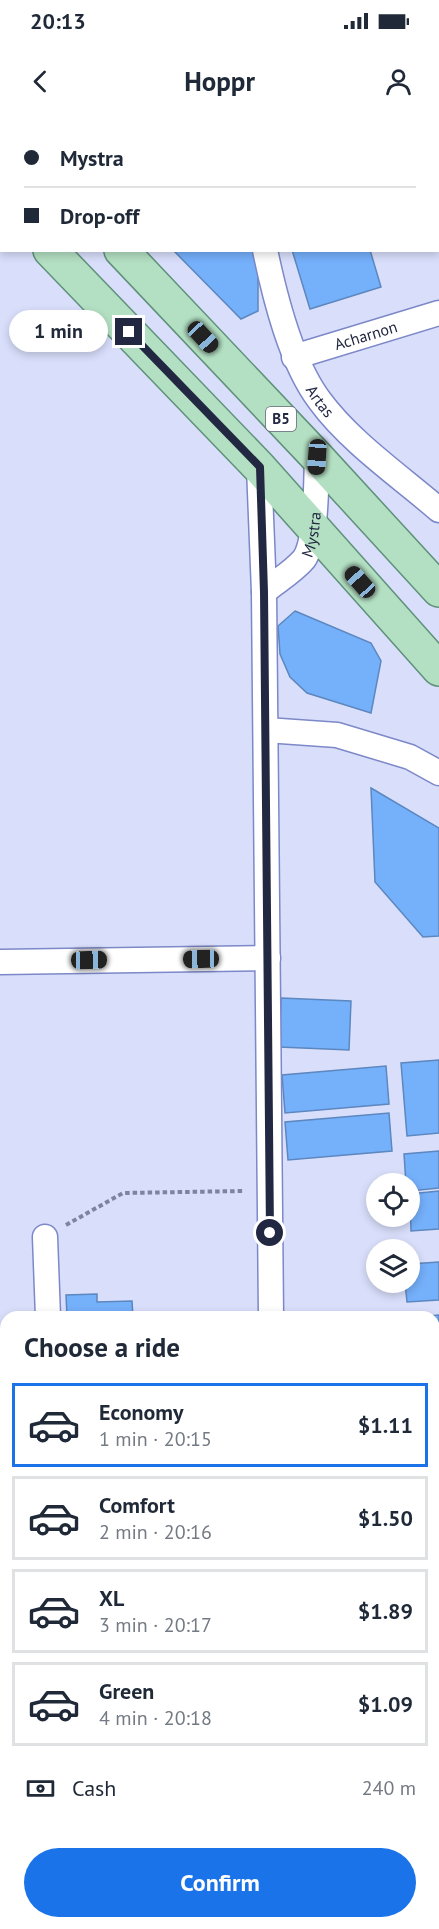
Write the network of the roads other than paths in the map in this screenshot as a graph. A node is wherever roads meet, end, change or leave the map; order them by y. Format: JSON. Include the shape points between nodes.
{"nodes":[{"id":1,"x":52,"y":252,"type":"edge"},
{"id":2,"x":123,"y":252,"type":"edge"},
{"id":3,"x":266,"y":252,"type":"edge"},
{"id":4,"x":439,"y":313,"type":"edge"},
{"id":5,"x":294,"y":357,"type":"junction"},
{"id":6,"x":317,"y":457,"type":"junction"},
{"id":7,"x":260,"y":467,"type":"junction"},
{"id":8,"x":439,"y":510,"type":"edge"},
{"id":9,"x":313,"y":529,"type":"junction"},
{"id":10,"x":439,"y":590,"type":"edge"},
{"id":11,"x":264,"y":592,"type":"junction"},
{"id":12,"x":439,"y":669,"type":"edge"},
{"id":13,"x":266,"y":730,"type":"junction"},
{"id":14,"x":439,"y":773,"type":"edge"},
{"id":15,"x":268,"y":958,"type":"junction"},
{"id":16,"x":0,"y":962,"type":"edge"},
{"id":17,"x":45,"y":1237,"type":"road end"},
{"id":18,"x":48,"y":1311,"type":"edge"},
{"id":19,"x":271,"y":1311,"type":"edge"}],
"edges":[{"from":1,"to":7,"type":"main road"},
{"from":2,"to":6,"type":"main road","number":"B5"},
{"from":3,"to":5,"type":"street","name":"Artas"},
{"from":4,"to":5,"type":"street","name":"Acharnon"},
{"from":5,"to":8,"type":"street","name":"Artas","via":[[319,401],[349,434]]},
{"from":6,"to":9,"type":"street","name":"Mystra"},
{"from":6,"to":10,"type":"main road","number":"B5"},
{"from":7,"to":9,"type":"main road"},
{"from":7,"to":11,"type":"street"},
{"from":9,"to":11,"type":"street","name":"Mystra","via":[[305,557]]},
{"from":9,"to":12,"type":"main road"},
{"from":11,"to":13,"type":"street"},
{"from":13,"to":14,"type":"street","via":[[337,735],[410,757]]},
{"from":13,"to":15,"type":"street"},
{"from":15,"to":16,"type":"street"},
{"from":15,"to":19,"type":"street"},
{"from":17,"to":18,"type":"street"}]}
